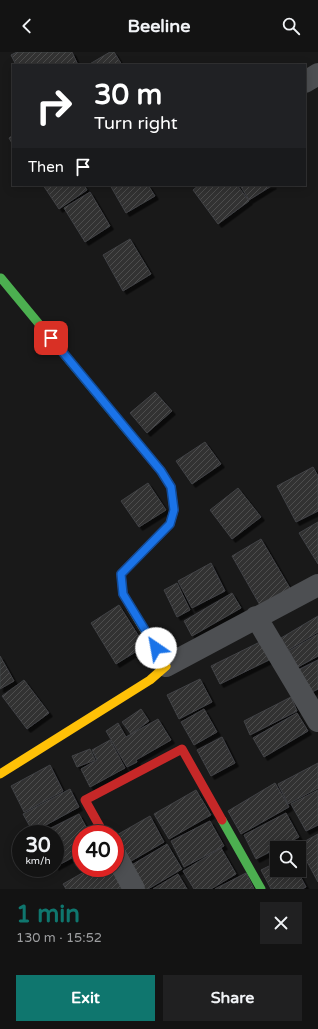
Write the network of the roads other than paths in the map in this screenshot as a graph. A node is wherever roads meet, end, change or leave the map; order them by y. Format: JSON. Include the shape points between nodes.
{"nodes":[{"id":1,"x":318,"y":74,"type":"edge"},
{"id":2,"x":306,"y":81,"type":"edge"},
{"id":3,"x":2,"y":278,"type":"dead end"},
{"id":4,"x":318,"y":585,"type":"edge"},
{"id":5,"x":256,"y":617,"type":"junction"},
{"id":6,"x":166,"y":666,"type":"junction"},
{"id":7,"x":318,"y":721,"type":"edge"},
{"id":8,"x":0,"y":774,"type":"edge"},
{"id":9,"x":99,"y":825,"type":"edge"},
{"id":10,"x":124,"y":871,"type":"edge"},
{"id":11,"x":134,"y":889,"type":"edge"},
{"id":12,"x":261,"y":889,"type":"edge"}],
"edges":[{"from":1,"to":2,"type":"street"},
{"from":3,"to":6,"type":"street","via":[[161,471],[171,487],[174,510],[170,524],[121,574],[123,594]]},
{"from":4,"to":5,"type":"street"},
{"from":5,"to":6,"type":"street"},
{"from":5,"to":7,"type":"street"},
{"from":6,"to":8,"type":"street","via":[[150,680]]},
{"from":9,"to":12,"type":"street","via":[[85,800],[182,749]]},
{"from":10,"to":11,"type":"street"}]}
